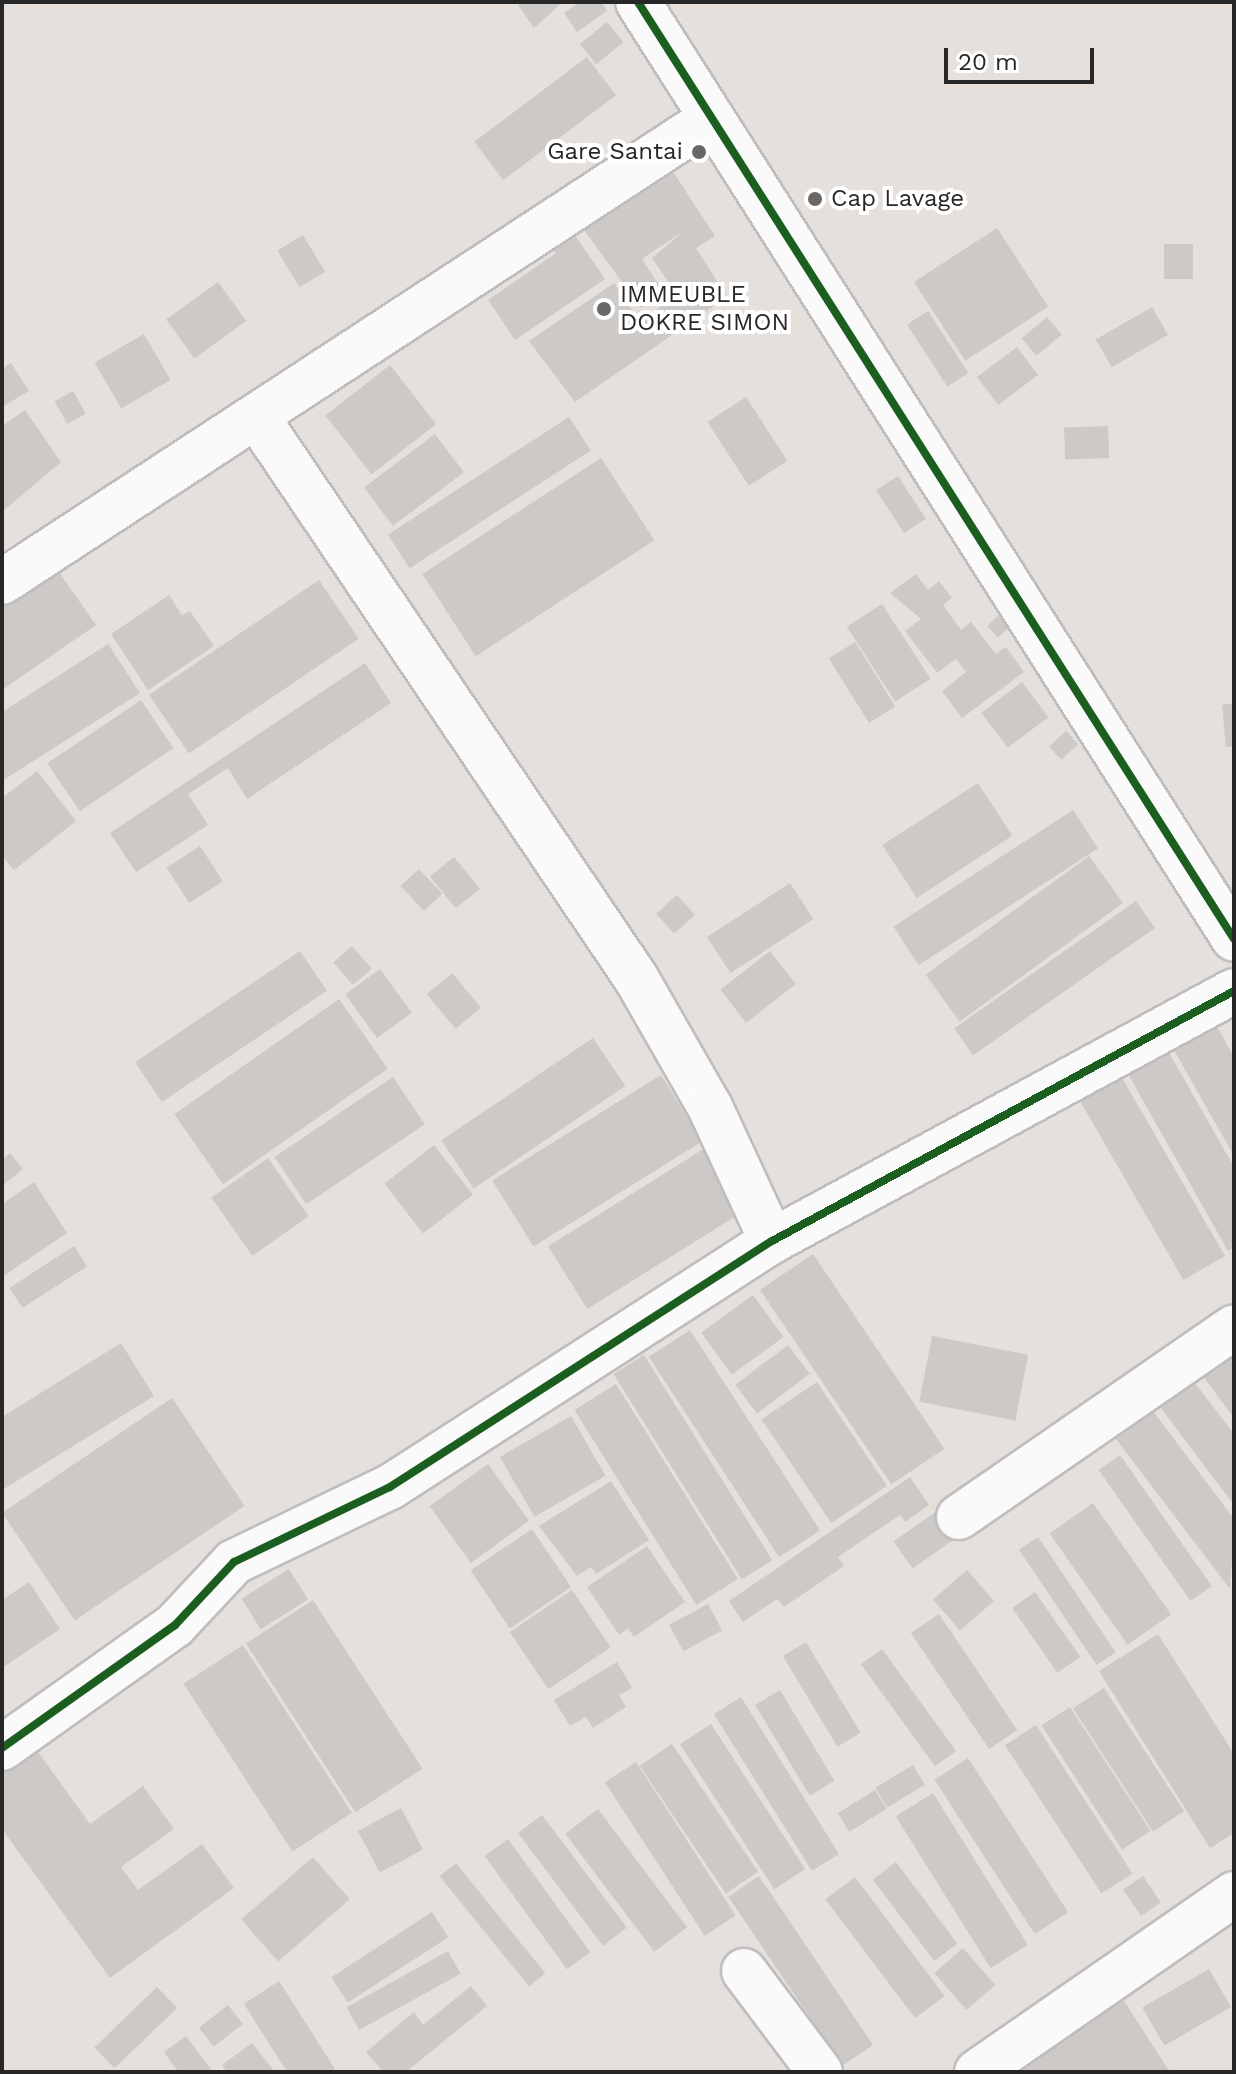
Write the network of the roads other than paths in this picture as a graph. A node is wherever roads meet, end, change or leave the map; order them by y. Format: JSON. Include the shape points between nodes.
{"nodes":[{"id":1,"x":638,"y":2,"type":"edge"},
{"id":2,"x":712,"y":118,"type":"junction"},
{"id":3,"x":256,"y":416,"type":"junction"},
{"id":4,"x":2,"y":582,"type":"edge"},
{"id":5,"x":1234,"y":939,"type":"edge"},
{"id":6,"x":1234,"y":991,"type":"edge"},
{"id":7,"x":772,"y":1241,"type":"junction"},
{"id":8,"x":1234,"y":1327,"type":"edge"},
{"id":9,"x":959,"y":1517,"type":"dead end"},
{"id":10,"x":2,"y":1748,"type":"edge"},
{"id":11,"x":1234,"y":1894,"type":"edge"},
{"id":12,"x":744,"y":1971,"type":"dead end"},
{"id":13,"x":820,"y":2072,"type":"edge"},
{"id":14,"x":977,"y":2072,"type":"edge"}],
"edges":[{"from":1,"to":2,"type":"street"},
{"from":2,"to":3,"type":"street"},
{"from":2,"to":5,"type":"street"},
{"from":3,"to":4,"type":"street"},
{"from":3,"to":7,"type":"street","via":[[636,978],[710,1107]]},
{"from":6,"to":7,"type":"street"},
{"from":7,"to":10,"type":"street","via":[[390,1487],[234,1562],[175,1625]]},
{"from":8,"to":9,"type":"street"},
{"from":11,"to":14,"type":"street"},
{"from":12,"to":13,"type":"street"}]}
